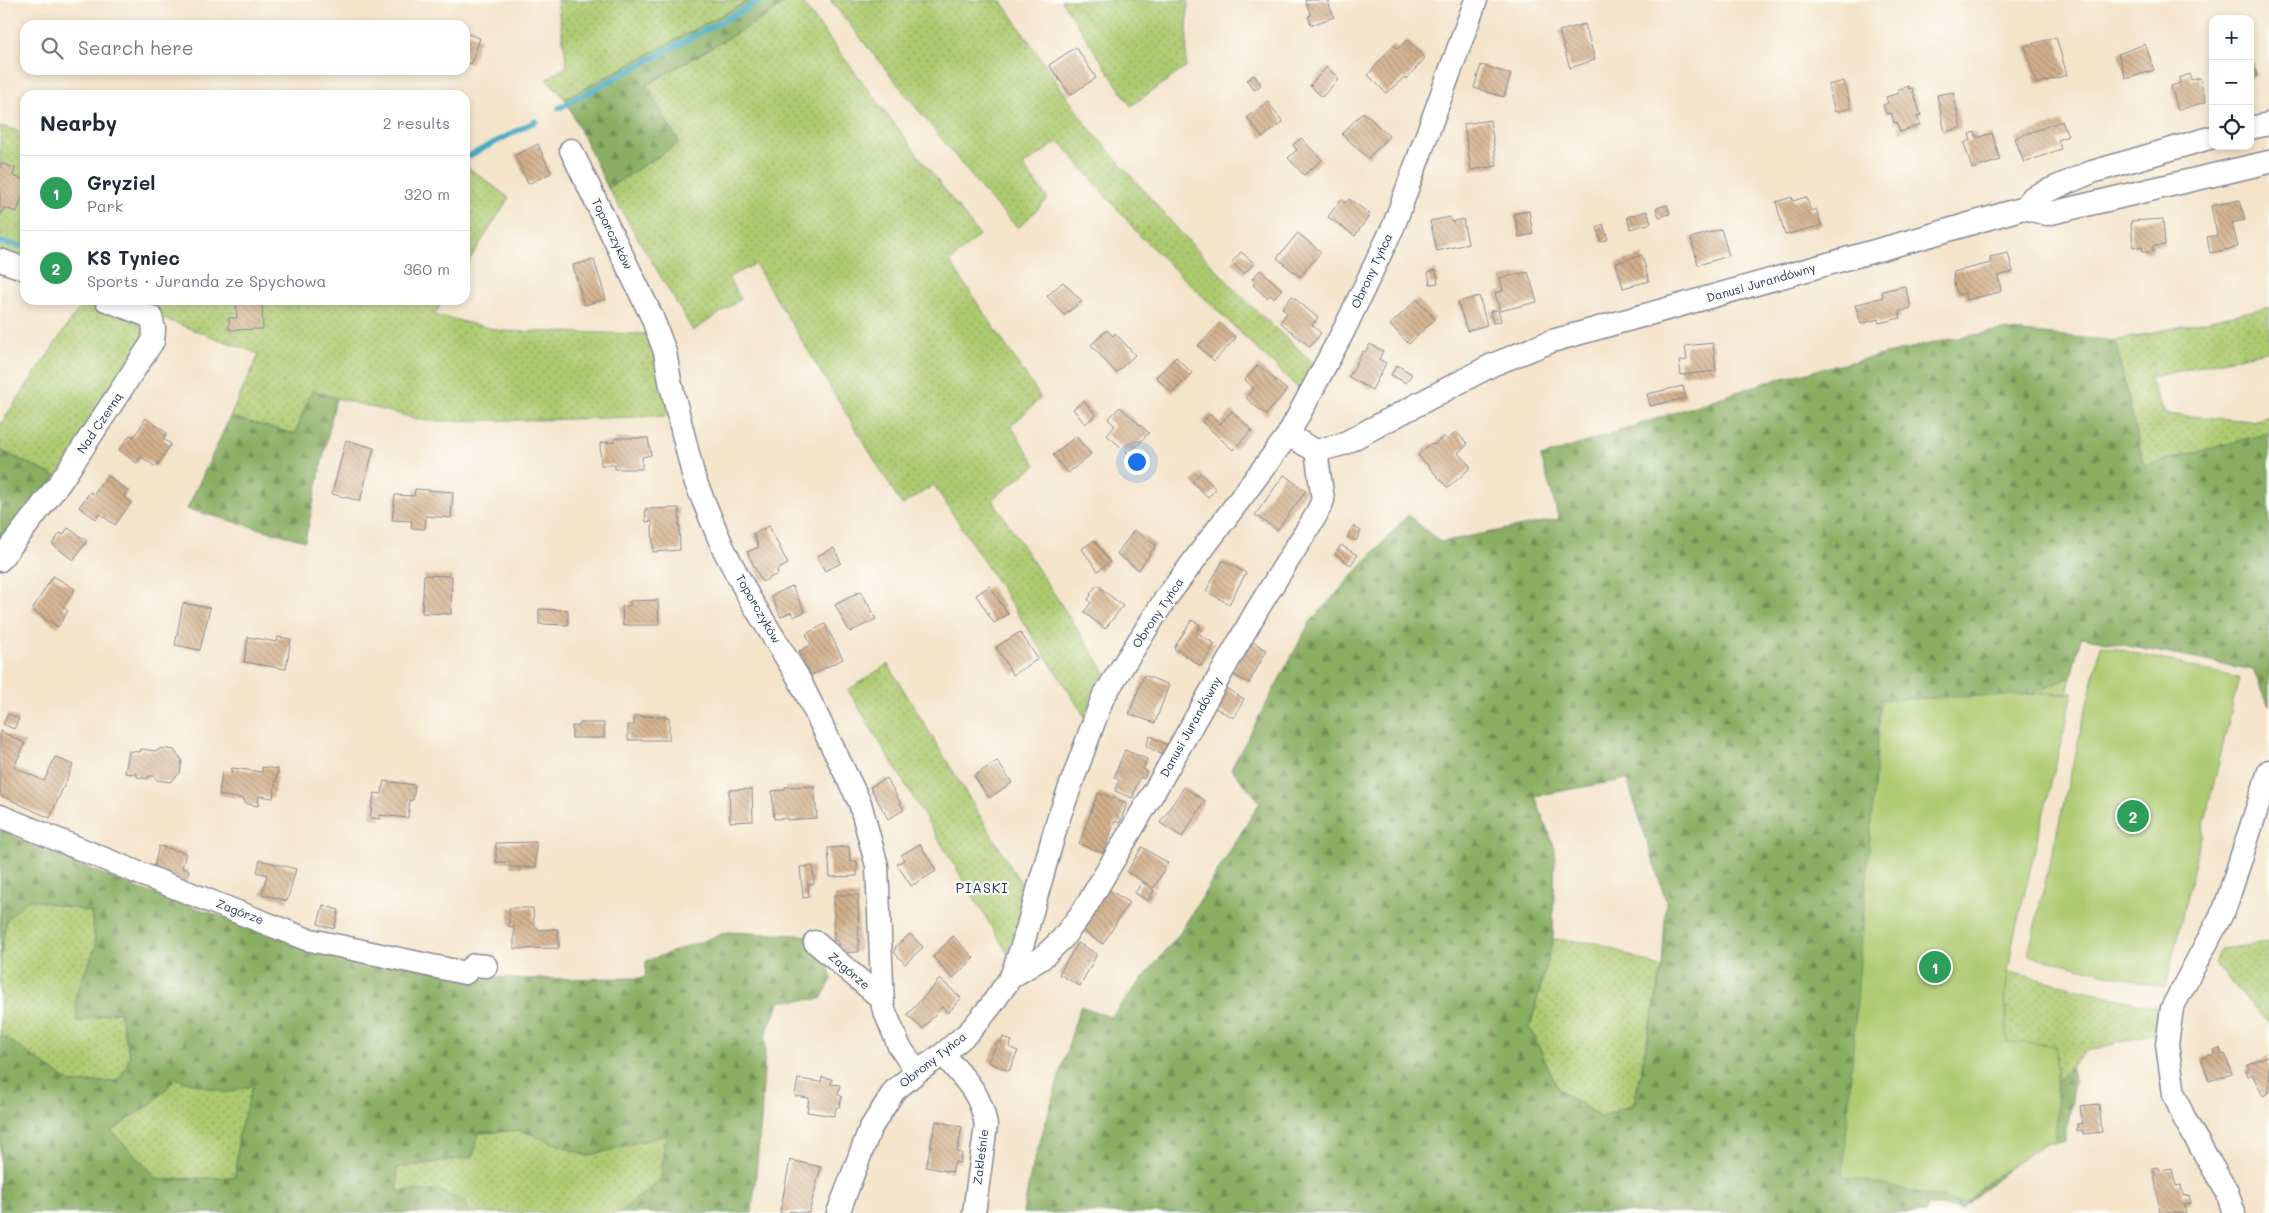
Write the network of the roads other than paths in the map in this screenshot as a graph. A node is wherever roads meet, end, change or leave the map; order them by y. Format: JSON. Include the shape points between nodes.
{"nodes":[{"id":1,"x":1476,"y":0,"type":"edge"},
{"id":2,"x":2269,"y":124,"type":"edge"},
{"id":3,"x":2254,"y":127,"type":"edge"},
{"id":4,"x":2209,"y":138,"type":"edge"},
{"id":5,"x":571,"y":150,"type":"dead end"},
{"id":6,"x":2269,"y":162,"type":"edge"},
{"id":7,"x":2024,"y":208,"type":"junction"},
{"id":8,"x":0,"y":260,"type":"edge"},
{"id":9,"x":20,"y":267,"type":"edge"},
{"id":10,"x":119,"y":305,"type":"edge"},
{"id":11,"x":1288,"y":435,"type":"junction"},
{"id":12,"x":1316,"y":451,"type":"junction"},
{"id":13,"x":0,"y":560,"type":"edge"},
{"id":14,"x":2269,"y":771,"type":"edge"},
{"id":15,"x":0,"y":816,"type":"edge"},
{"id":16,"x":815,"y":942,"type":"dead end"},
{"id":17,"x":486,"y":966,"type":"dead end"},
{"id":18,"x":1011,"y":977,"type":"junction"},
{"id":19,"x":883,"y":1000,"type":"junction"},
{"id":20,"x":943,"y":1054,"type":"junction"},
{"id":21,"x":917,"y":1072,"type":"junction"},
{"id":22,"x":838,"y":1213,"type":"edge"},
{"id":23,"x":974,"y":1213,"type":"edge"},
{"id":24,"x":2234,"y":1213,"type":"edge"}],
"edges":[{"from":1,"to":11,"type":"street","name":"Obrony Tyńca","via":[[1394,225],[1344,330]]},
{"from":2,"to":3,"type":"street"},
{"from":4,"to":7,"type":"street","name":"Danusi Jurandówny","via":[[2092,172],[2033,197]]},
{"from":5,"to":19,"type":"street","name":"Toporczyków","via":[[655,325],[665,352],[694,478],[723,548],[798,677],[860,803],[877,866]]},
{"from":6,"to":7,"type":"street","via":[[2046,214]]},
{"from":7,"to":12,"type":"street","name":"Danusi Jurandówny","via":[[1552,341],[1492,365],[1343,444]]},
{"from":8,"to":9,"type":"street"},
{"from":10,"to":13,"type":"street","name":"Nad Czerną","via":[[151,317],[153,341],[61,480]]},
{"from":11,"to":12,"type":"street"},
{"from":11,"to":18,"type":"street","name":"Obrony Tyńca","via":[[1166,598],[1103,697],[1058,820]]},
{"from":12,"to":18,"type":"street","name":"Danusi Jurandówny","via":[[1323,500],[1315,517],[1257,610],[1084,910],[1062,939],[1042,958]]},
{"from":14,"to":24,"type":"street","via":[[2225,908],[2172,1008],[2167,1044],[2174,1094],[2191,1132],[2227,1192]]},
{"from":15,"to":17,"type":"street","name":"Zagórze","via":[[306,939],[465,973],[474,965]]},
{"from":16,"to":19,"type":"street","name":"Zagórze"},
{"from":18,"to":20,"type":"street","name":"Obrony Tyńca","via":[[969,1032]]},
{"from":19,"to":21,"type":"street","name":"Toporczyków","via":[[899,1046]]},
{"from":20,"to":21,"type":"street","name":"Obrony Tyńca"},
{"from":20,"to":23,"type":"street","name":"Zakleśnie","via":[[973,1089],[983,1111],[985,1135]]},
{"from":21,"to":22,"type":"street","name":"Obrony Tyńca","via":[[894,1091],[870,1129]]}]}
